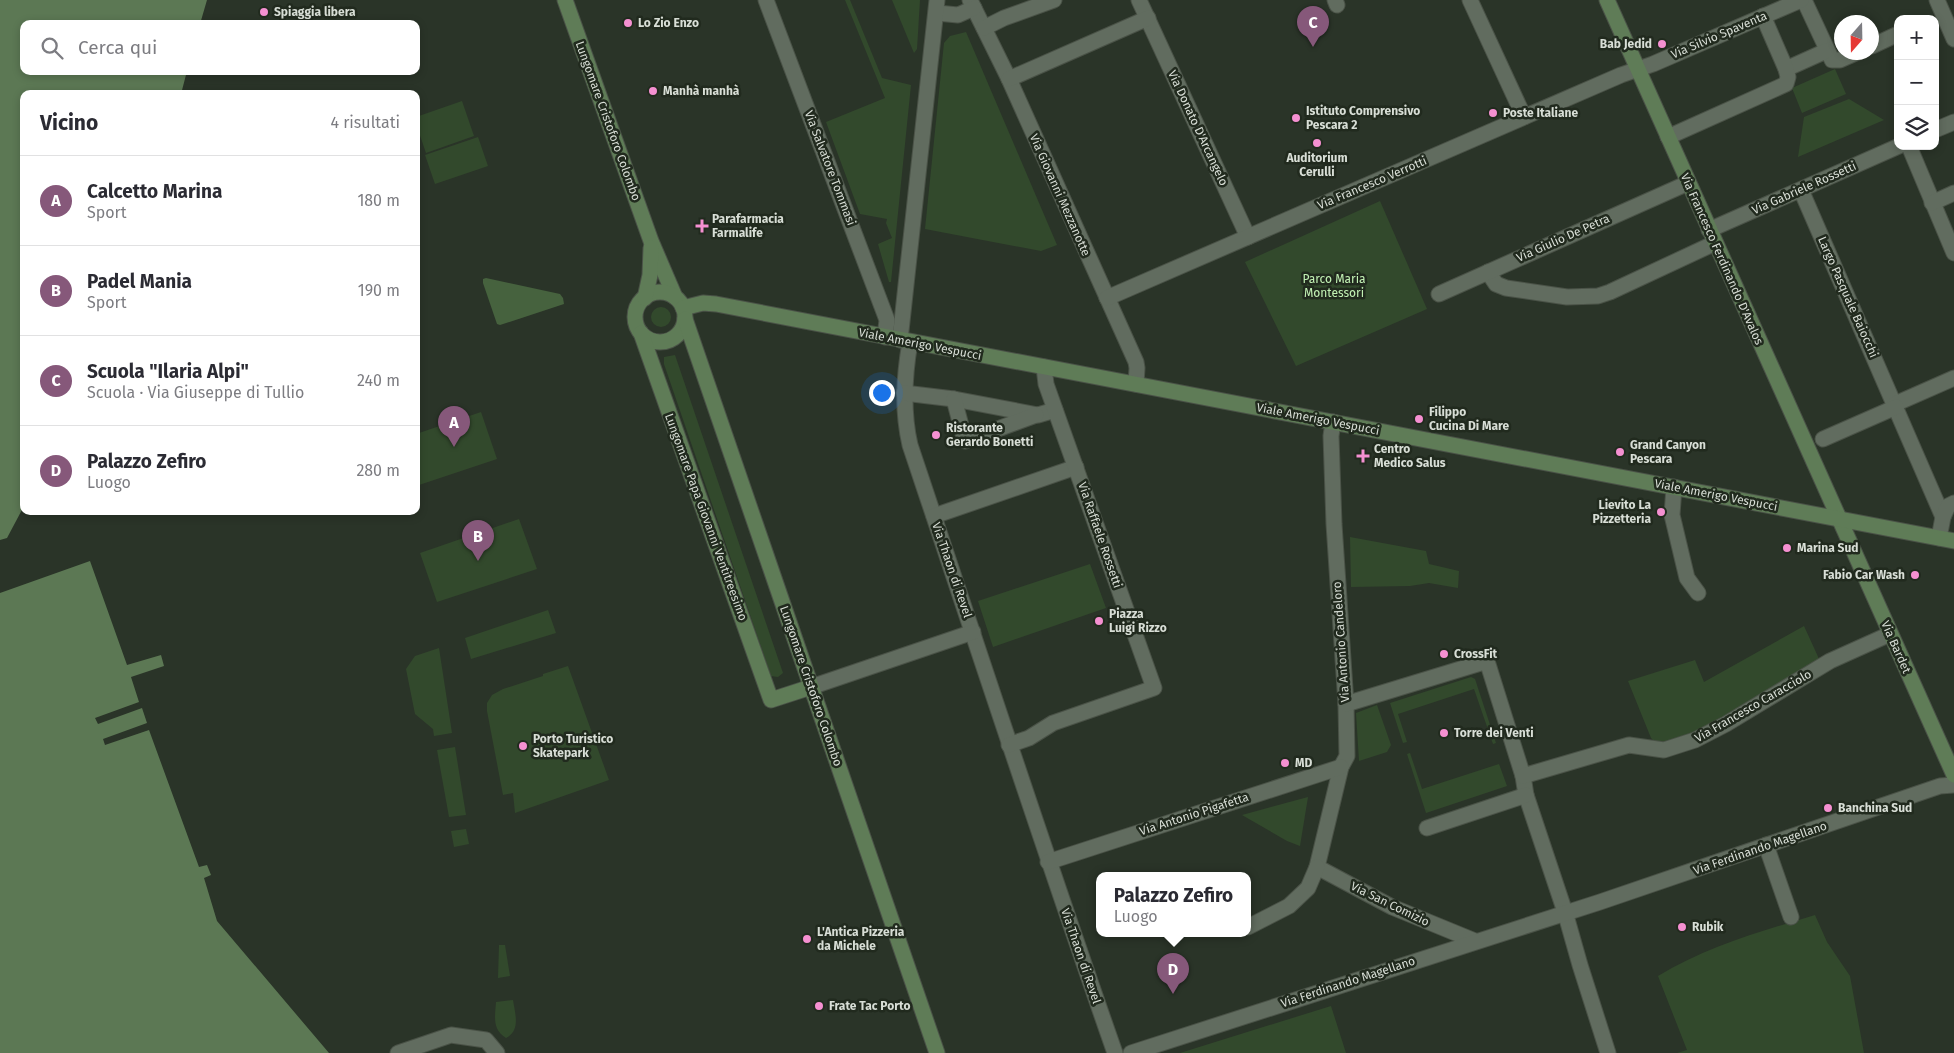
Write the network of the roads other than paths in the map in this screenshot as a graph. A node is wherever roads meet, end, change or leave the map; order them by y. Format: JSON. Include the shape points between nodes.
{"nodes":[{"id":1,"x":566,"y":0,"type":"edge"},
{"id":2,"x":766,"y":0,"type":"edge"},
{"id":3,"x":1054,"y":0,"type":"edge"},
{"id":4,"x":1139,"y":0,"type":"edge"},
{"id":5,"x":1470,"y":0,"type":"edge"},
{"id":6,"x":1607,"y":0,"type":"edge"},
{"id":7,"x":1802,"y":0,"type":"edge"},
{"id":8,"x":1937,"y":0,"type":"edge"},
{"id":9,"x":972,"y":4,"type":"edge"},
{"id":10,"x":937,"y":6,"type":"edge"},
{"id":11,"x":1938,"y":15,"type":"edge"},
{"id":12,"x":1763,"y":16,"type":"junction"},
{"id":13,"x":1939,"y":17,"type":"edge"},
{"id":14,"x":1148,"y":18,"type":"junction"},
{"id":15,"x":984,"y":28,"type":"junction"},
{"id":16,"x":1894,"y":36,"type":"edge"},
{"id":17,"x":1954,"y":39,"type":"edge"},
{"id":18,"x":1879,"y":43,"type":"edge"},
{"id":19,"x":1826,"y":51,"type":"junction"},
{"id":20,"x":1840,"y":60,"type":"edge"},
{"id":21,"x":1638,"y":69,"type":"junction"},
{"id":22,"x":1786,"y":69,"type":"junction"},
{"id":23,"x":1009,"y":79,"type":"junction"},
{"id":24,"x":1524,"y":117,"type":"junction"},
{"id":25,"x":1954,"y":122,"type":"edge"},
{"id":26,"x":1939,"y":128,"type":"edge"},
{"id":27,"x":1668,"y":137,"type":"junction"},
{"id":28,"x":1894,"y":148,"type":"edge"},
{"id":29,"x":1910,"y":150,"type":"edge"},
{"id":30,"x":1688,"y":183,"type":"junction"},
{"id":31,"x":1801,"y":190,"type":"junction"},
{"id":32,"x":1954,"y":194,"type":"edge"},
{"id":33,"x":1932,"y":203,"type":"junction"},
{"id":34,"x":1248,"y":237,"type":"junction"},
{"id":35,"x":1712,"y":237,"type":"junction"},
{"id":36,"x":651,"y":241,"type":"junction"},
{"id":37,"x":1954,"y":253,"type":"edge"},
{"id":38,"x":1488,"y":272,"type":"junction"},
{"id":39,"x":1439,"y":294,"type":"dead end"},
{"id":40,"x":645,"y":298,"type":"junction"},
{"id":41,"x":1107,"y":298,"type":"junction"},
{"id":42,"x":681,"y":308,"type":"junction"},
{"id":43,"x":641,"y":333,"type":"junction"},
{"id":44,"x":899,"y":340,"type":"junction"},
{"id":45,"x":1044,"y":367,"type":"junction"},
{"id":46,"x":1954,"y":378,"type":"edge"},
{"id":47,"x":1136,"y":384,"type":"junction"},
{"id":48,"x":904,"y":393,"type":"junction"},
{"id":49,"x":954,"y":399,"type":"junction"},
{"id":50,"x":1895,"y":405,"type":"junction"},
{"id":51,"x":1055,"y":410,"type":"junction"},
{"id":52,"x":1038,"y":415,"type":"junction"},
{"id":53,"x":1333,"y":422,"type":"junction"},
{"id":54,"x":1822,"y":440,"type":"dead end"},
{"id":55,"x":1076,"y":467,"type":"junction"},
{"id":56,"x":1674,"y":487,"type":"junction"},
{"id":57,"x":1954,"y":503,"type":"edge"},
{"id":58,"x":934,"y":516,"type":"junction"},
{"id":59,"x":1943,"y":517,"type":"junction"},
{"id":60,"x":1838,"y":519,"type":"junction"},
{"id":61,"x":1947,"y":540,"type":"edge"},
{"id":62,"x":1698,"y":593,"type":"dead end"},
{"id":63,"x":973,"y":632,"type":"junction"},
{"id":64,"x":1890,"y":634,"type":"junction"},
{"id":65,"x":811,"y":688,"type":"junction"},
{"id":66,"x":1346,"y":704,"type":"junction"},
{"id":67,"x":1008,"y":745,"type":"junction"},
{"id":68,"x":1341,"y":767,"type":"junction"},
{"id":69,"x":1954,"y":775,"type":"edge"},
{"id":70,"x":1523,"y":776,"type":"junction"},
{"id":71,"x":1954,"y":785,"type":"edge"},
{"id":72,"x":1526,"y":795,"type":"junction"},
{"id":73,"x":1427,"y":828,"type":"dead end"},
{"id":74,"x":1766,"y":845,"type":"junction"},
{"id":75,"x":1048,"y":862,"type":"junction"},
{"id":76,"x":1318,"y":862,"type":"junction"},
{"id":77,"x":1566,"y":912,"type":"junction"},
{"id":78,"x":1791,"y":917,"type":"dead end"},
{"id":79,"x":1251,"y":925,"type":"edge"},
{"id":80,"x":1475,"y":942,"type":"junction"},
{"id":81,"x":398,"y":1053,"type":"edge"},
{"id":82,"x":497,"y":1053,"type":"edge"},
{"id":83,"x":937,"y":1053,"type":"edge"},
{"id":84,"x":1115,"y":1053,"type":"edge"},
{"id":85,"x":1131,"y":1053,"type":"edge"},
{"id":86,"x":1608,"y":1053,"type":"edge"}],
"edges":[{"from":1,"to":36,"type":"street","name":"Lungomare Cristoforo Colombo"},
{"from":2,"to":44,"type":"street","name":"Via Salvatore Tommasi","via":[[887,320]]},
{"from":3,"to":15,"type":"street"},
{"from":4,"to":14,"type":"street","name":"Via Donato D'Arcangelo"},
{"from":5,"to":24,"type":"street"},
{"from":6,"to":21,"type":"street","name":"Via Francesco Ferdinando D'Avalos"},
{"from":7,"to":12,"type":"street","name":"Via Silvio Spaventa"},
{"from":7,"to":19,"type":"street"},
{"from":8,"to":11,"type":"street"},
{"from":9,"to":10,"type":"street","name":"Via Giovanni Mezzanotte","via":[[958,15]]},
{"from":9,"to":15,"type":"street","name":"Via Giovanni Mezzanotte"},
{"from":10,"to":44,"type":"street","name":"Via Giovanni Mezzanotte"},
{"from":12,"to":21,"type":"street","name":"Via Silvio Spaventa"},
{"from":12,"to":22,"type":"street"},
{"from":13,"to":17,"type":"street"},
{"from":14,"to":23,"type":"street"},
{"from":14,"to":34,"type":"street","name":"Via Donato D'Arcangelo"},
{"from":15,"to":23,"type":"street","name":"Via Giovanni Mezzanotte"},
{"from":16,"to":18,"type":"street"},
{"from":19,"to":20,"type":"street","via":[[1836,62]]},
{"from":19,"to":22,"type":"street"},
{"from":21,"to":24,"type":"street","name":"Via Francesco Verrotti"},
{"from":21,"to":27,"type":"street","name":"Via Francesco Ferdinando D'Avalos"},
{"from":22,"to":27,"type":"street","via":[[1786,84]]},
{"from":23,"to":41,"type":"street","name":"Via Giovanni Mezzanotte"},
{"from":24,"to":34,"type":"street","name":"Via Francesco Verrotti"},
{"from":25,"to":26,"type":"street"},
{"from":27,"to":30,"type":"street","name":"Via Francesco Ferdinando D'Avalos"},
{"from":28,"to":31,"type":"street","name":"Via Gabriele Rossetti"},
{"from":29,"to":33,"type":"street"},
{"from":30,"to":35,"type":"street","name":"Via Francesco Ferdinando D'Avalos"},
{"from":30,"to":38,"type":"street","name":"Via Giulio De Petra"},
{"from":31,"to":35,"type":"street","name":"Via Gabriele Rossetti"},
{"from":31,"to":50,"type":"street","name":"Largo Pasquale Baiocchi"},
{"from":32,"to":33,"type":"street"},
{"from":33,"to":37,"type":"street"},
{"from":34,"to":41,"type":"street","name":"Via Francesco Verrotti"},
{"from":35,"to":38,"type":"street","name":"Via Gabriele Rossetti","via":[[1598,296],[1567,297],[1506,288],[1496,284]]},
{"from":35,"to":60,"type":"street","name":"Via Francesco Ferdinando D'Avalos"},
{"from":36,"to":40,"type":"street","name":"Lungomare Cristoforo Colombo","via":[[650,275]]},
{"from":36,"to":42,"type":"street","name":"Lungomare Cristoforo Colombo"},
{"from":38,"to":39,"type":"street","name":"Via Giulio De Petra"},
{"from":40,"to":42,"type":"street","via":[[660,293]]},
{"from":40,"to":43,"type":"street","via":[[636,311],[635,320]]},
{"from":41,"to":47,"type":"street","name":"Via Giovanni Mezzanotte","via":[[1136,362]]},
{"from":42,"to":43,"type":"street","via":[[683,327],[672,339],[664,342],[647,339]]},
{"from":42,"to":44,"type":"street","name":"Viale Amerigo Vespucci","via":[[703,302]]},
{"from":42,"to":65,"type":"street","name":"Lungomare Cristoforo Colombo"},
{"from":43,"to":65,"type":"street","name":"Lungomare Papa Giovanni Ventitreesimo","via":[[771,700]]},
{"from":44,"to":45,"type":"street","name":"Viale Amerigo Vespucci"},
{"from":44,"to":48,"type":"street","name":"Via Thaon di Revel"},
{"from":45,"to":47,"type":"street","name":"Viale Amerigo Vespucci"},
{"from":45,"to":51,"type":"street","name":"Via Raffaele Rossetti"},
{"from":46,"to":50,"type":"street"},
{"from":47,"to":53,"type":"street","name":"Viale Amerigo Vespucci"},
{"from":48,"to":49,"type":"street"},
{"from":48,"to":58,"type":"street","name":"Via Thaon di Revel","via":[[908,438]]},
{"from":49,"to":52,"type":"street"},
{"from":49,"to":52,"type":"street","via":[[965,441]]},
{"from":50,"to":54,"type":"street"},
{"from":50,"to":59,"type":"street","name":"Largo Pasquale Baiocchi"},
{"from":51,"to":52,"type":"street"},
{"from":51,"to":55,"type":"street","name":"Via Raffaele Rossetti"},
{"from":53,"to":56,"type":"street","name":"Viale Amerigo Vespucci"},
{"from":53,"to":66,"type":"street","name":"Via Antonio Candeloro","via":[[1334,524]]},
{"from":55,"to":58,"type":"street","name":"Via Raffaele Rossetti"},
{"from":55,"to":67,"type":"street","name":"Via Raffaele Rossetti","via":[[1154,688],[1053,723],[1030,738]]},
{"from":56,"to":60,"type":"street","name":"Viale Amerigo Vespucci"},
{"from":56,"to":62,"type":"street","via":[[1672,515],[1686,578]]},
{"from":57,"to":59,"type":"street","via":[[1948,506]]},
{"from":58,"to":63,"type":"street","name":"Via Thaon di Revel"},
{"from":59,"to":61,"type":"street"},
{"from":60,"to":61,"type":"street","name":"Viale Amerigo Vespucci"},
{"from":60,"to":64,"type":"street","name":"Via Bardet"},
{"from":63,"to":65,"type":"street"},
{"from":63,"to":67,"type":"street","name":"Via Thaon di Revel"},
{"from":64,"to":69,"type":"street","name":"Via Bardet"},
{"from":64,"to":70,"type":"street","name":"Via Francesco Caracciolo","via":[[1830,661],[1709,734],[1681,746],[1664,750],[1629,745]]},
{"from":65,"to":83,"type":"street","name":"Lungomare Cristoforo Colombo"},
{"from":66,"to":68,"type":"street","name":"Via Antonio Candeloro","via":[[1347,756]]},
{"from":66,"to":70,"type":"street","via":[[1487,661]]},
{"from":67,"to":75,"type":"street","name":"Via Thaon di Revel"},
{"from":68,"to":75,"type":"street","name":"Via Antonio Pigafetta"},
{"from":68,"to":76,"type":"street","name":"Via Antonio Candeloro"},
{"from":70,"to":72,"type":"street"},
{"from":71,"to":74,"type":"street","name":"Via Ferdinando Magellano","via":[[1940,786]]},
{"from":72,"to":73,"type":"street"},
{"from":72,"to":77,"type":"street"},
{"from":74,"to":77,"type":"street","name":"Via Ferdinando Magellano"},
{"from":74,"to":78,"type":"street"},
{"from":75,"to":84,"type":"street","name":"Via Thaon di Revel"},
{"from":76,"to":79,"type":"street","name":"Via Antonio Candeloro","via":[[1308,888],[1289,906]]},
{"from":76,"to":80,"type":"street","name":"Via San Comizio","via":[[1392,907]]},
{"from":77,"to":80,"type":"street","name":"Via Ferdinando Magellano"},
{"from":77,"to":86,"type":"street"},
{"from":80,"to":85,"type":"street","name":"Via Ferdinando Magellano"},
{"from":81,"to":82,"type":"street","via":[[451,1035],[486,1040]]}]}
